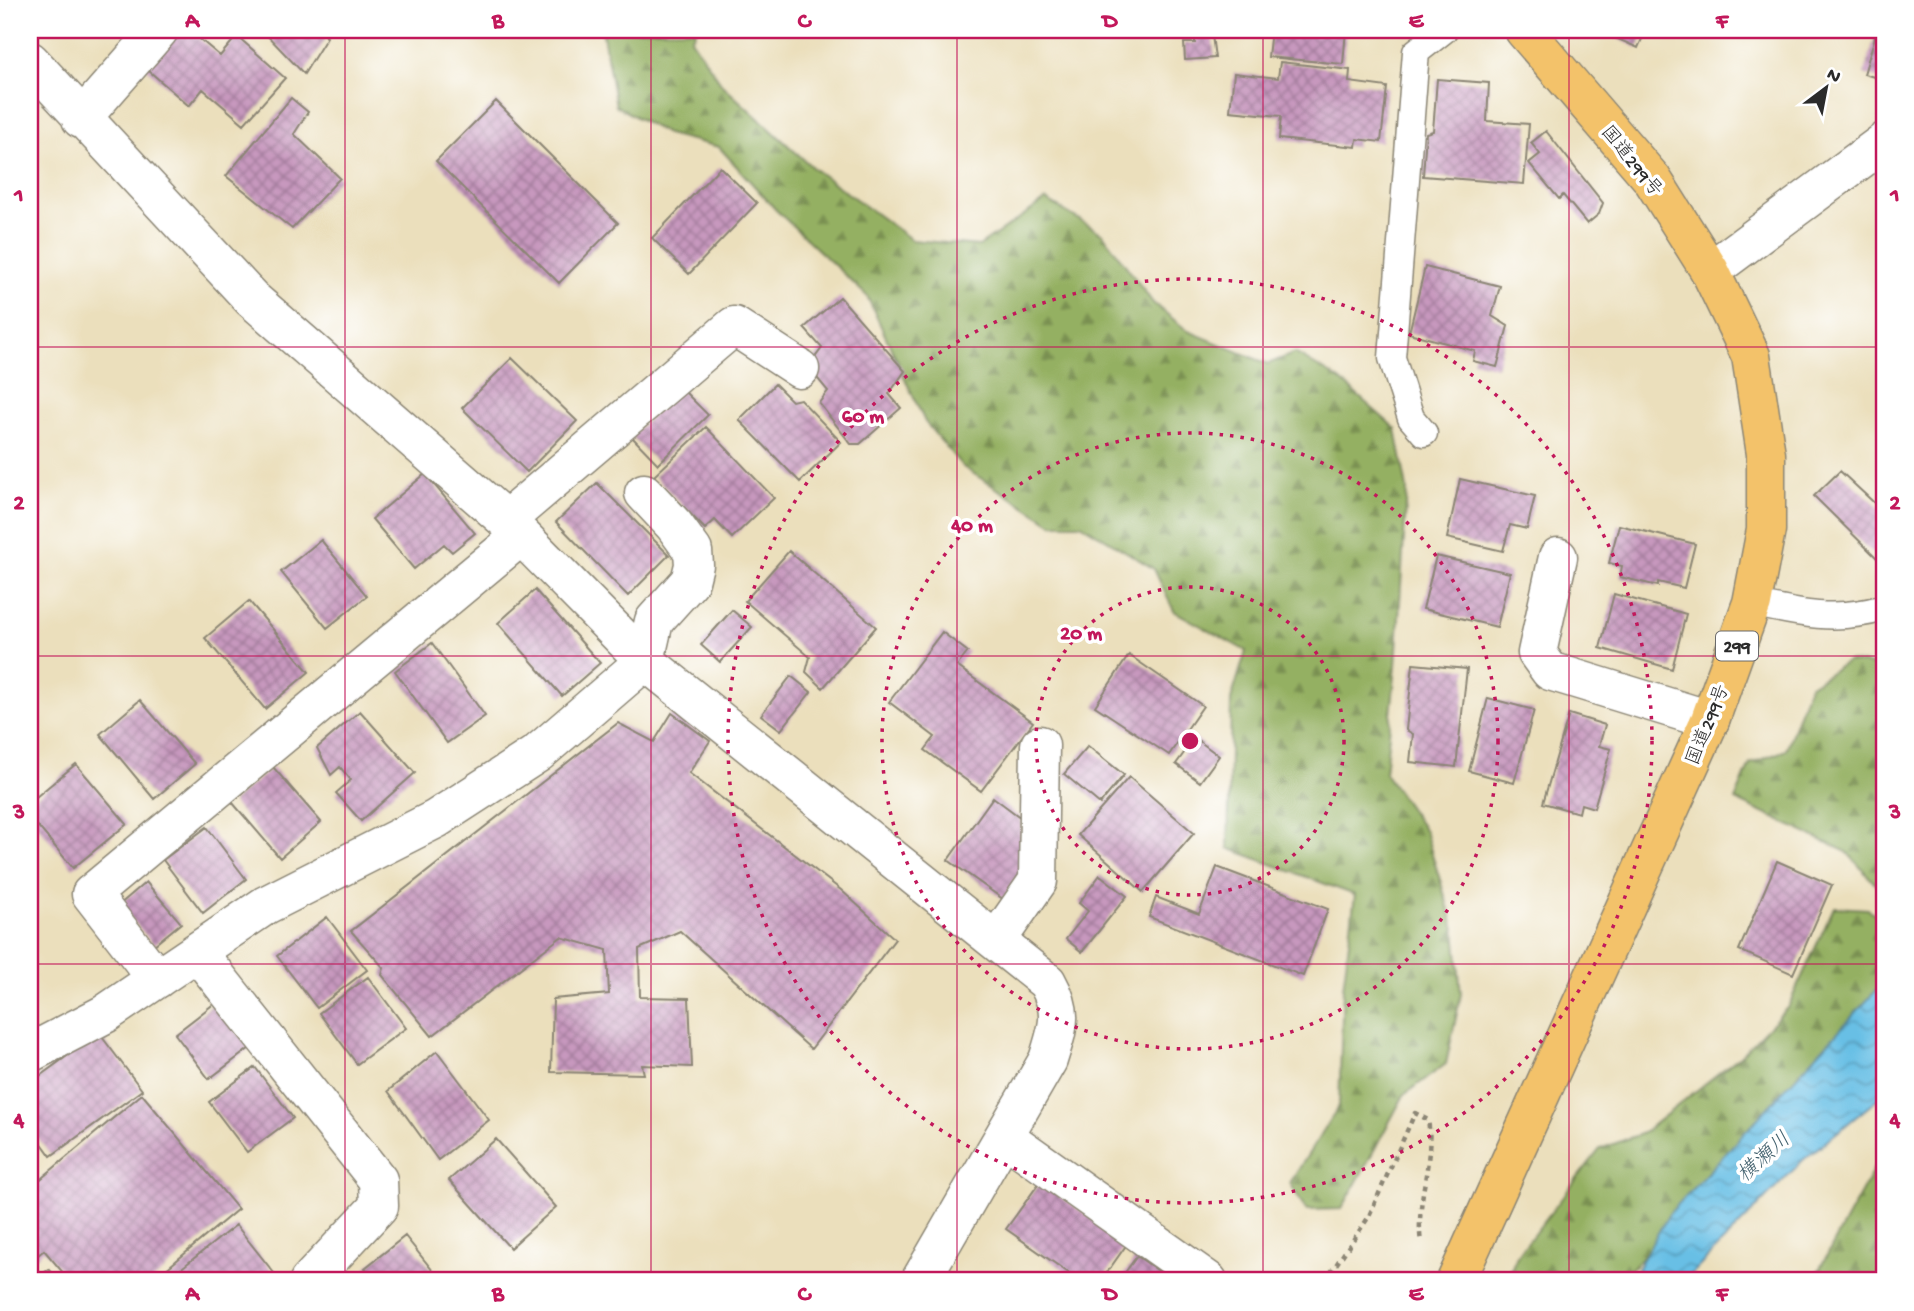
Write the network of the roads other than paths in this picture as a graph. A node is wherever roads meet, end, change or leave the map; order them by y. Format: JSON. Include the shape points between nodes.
{"nodes":[{"id":1,"x":159,"y":30,"type":"edge"},
{"id":2,"x":1444,"y":30,"type":"edge"},
{"id":3,"x":1524,"y":30,"type":"edge"},
{"id":4,"x":30,"y":61,"type":"edge"},
{"id":5,"x":81,"y":119,"type":"junction"},
{"id":6,"x":1884,"y":142,"type":"edge"},
{"id":7,"x":1710,"y":271,"type":"junction"},
{"id":8,"x":800,"y":369,"type":"dead end"},
{"id":9,"x":1424,"y":433,"type":"dead end"},
{"id":10,"x":644,"y":494,"type":"dead end"},
{"id":11,"x":513,"y":528,"type":"junction"},
{"id":12,"x":1558,"y":557,"type":"dead end"},
{"id":13,"x":1752,"y":603,"type":"junction"},
{"id":14,"x":1884,"y":608,"type":"edge"},
{"id":15,"x":645,"y":661,"type":"junction"},
{"id":16,"x":1710,"y":720,"type":"junction"},
{"id":17,"x":1040,"y":745,"type":"dead end"},
{"id":18,"x":998,"y":940,"type":"junction"},
{"id":19,"x":197,"y":952,"type":"junction"},
{"id":20,"x":157,"y":979,"type":"junction"},
{"id":21,"x":30,"y":1053,"type":"edge"},
{"id":22,"x":1005,"y":1137,"type":"junction"},
{"id":23,"x":1199,"y":1279,"type":"edge"},
{"id":24,"x":309,"y":1281,"type":"edge"},
{"id":25,"x":920,"y":1281,"type":"edge"},
{"id":26,"x":1456,"y":1281,"type":"edge"}],
"edges":[{"from":1,"to":5,"type":"street"},
{"from":2,"to":9,"type":"lane","via":[[1416,52],[1392,358],[1411,418]]},
{"from":3,"to":7,"type":"highway","name":"国道299号","number":"299","via":[[1652,179]]},
{"from":4,"to":5,"type":"street"},
{"from":5,"to":11,"type":"street","via":[[252,299]]},
{"from":6,"to":7,"type":"street"},
{"from":7,"to":13,"type":"highway","name":"国道299号","number":"299","via":[[1751,356],[1766,454],[1766,530]]},
{"from":8,"to":11,"type":"street","via":[[734,326]]},
{"from":10,"to":15,"type":"street","via":[[674,524],[693,551],[694,565],[690,581],[654,621]]},
{"from":11,"to":15,"type":"street"},
{"from":11,"to":20,"type":"street","via":[[91,894]]},
{"from":12,"to":16,"type":"street","via":[[1537,653],[1550,671]]},
{"from":13,"to":14,"type":"lane","via":[[1811,617]]},
{"from":13,"to":16,"type":"highway","name":"国道299号","number":"299"},
{"from":15,"to":18,"type":"street","via":[[839,819]]},
{"from":15,"to":19,"type":"street","via":[[538,753],[436,818],[266,905]]},
{"from":16,"to":26,"type":"highway","name":"国道299号","number":"299"},
{"from":17,"to":18,"type":"street","via":[[1038,881]]},
{"from":18,"to":22,"type":"street","via":[[1047,982],[1058,1001],[1060,1021],[1048,1060]]},
{"from":19,"to":20,"type":"street"},
{"from":19,"to":24,"type":"street","via":[[378,1180],[379,1206]]},
{"from":20,"to":21,"type":"street","via":[[105,1014]]},
{"from":22,"to":23,"type":"street"},
{"from":22,"to":25,"type":"street"}]}
